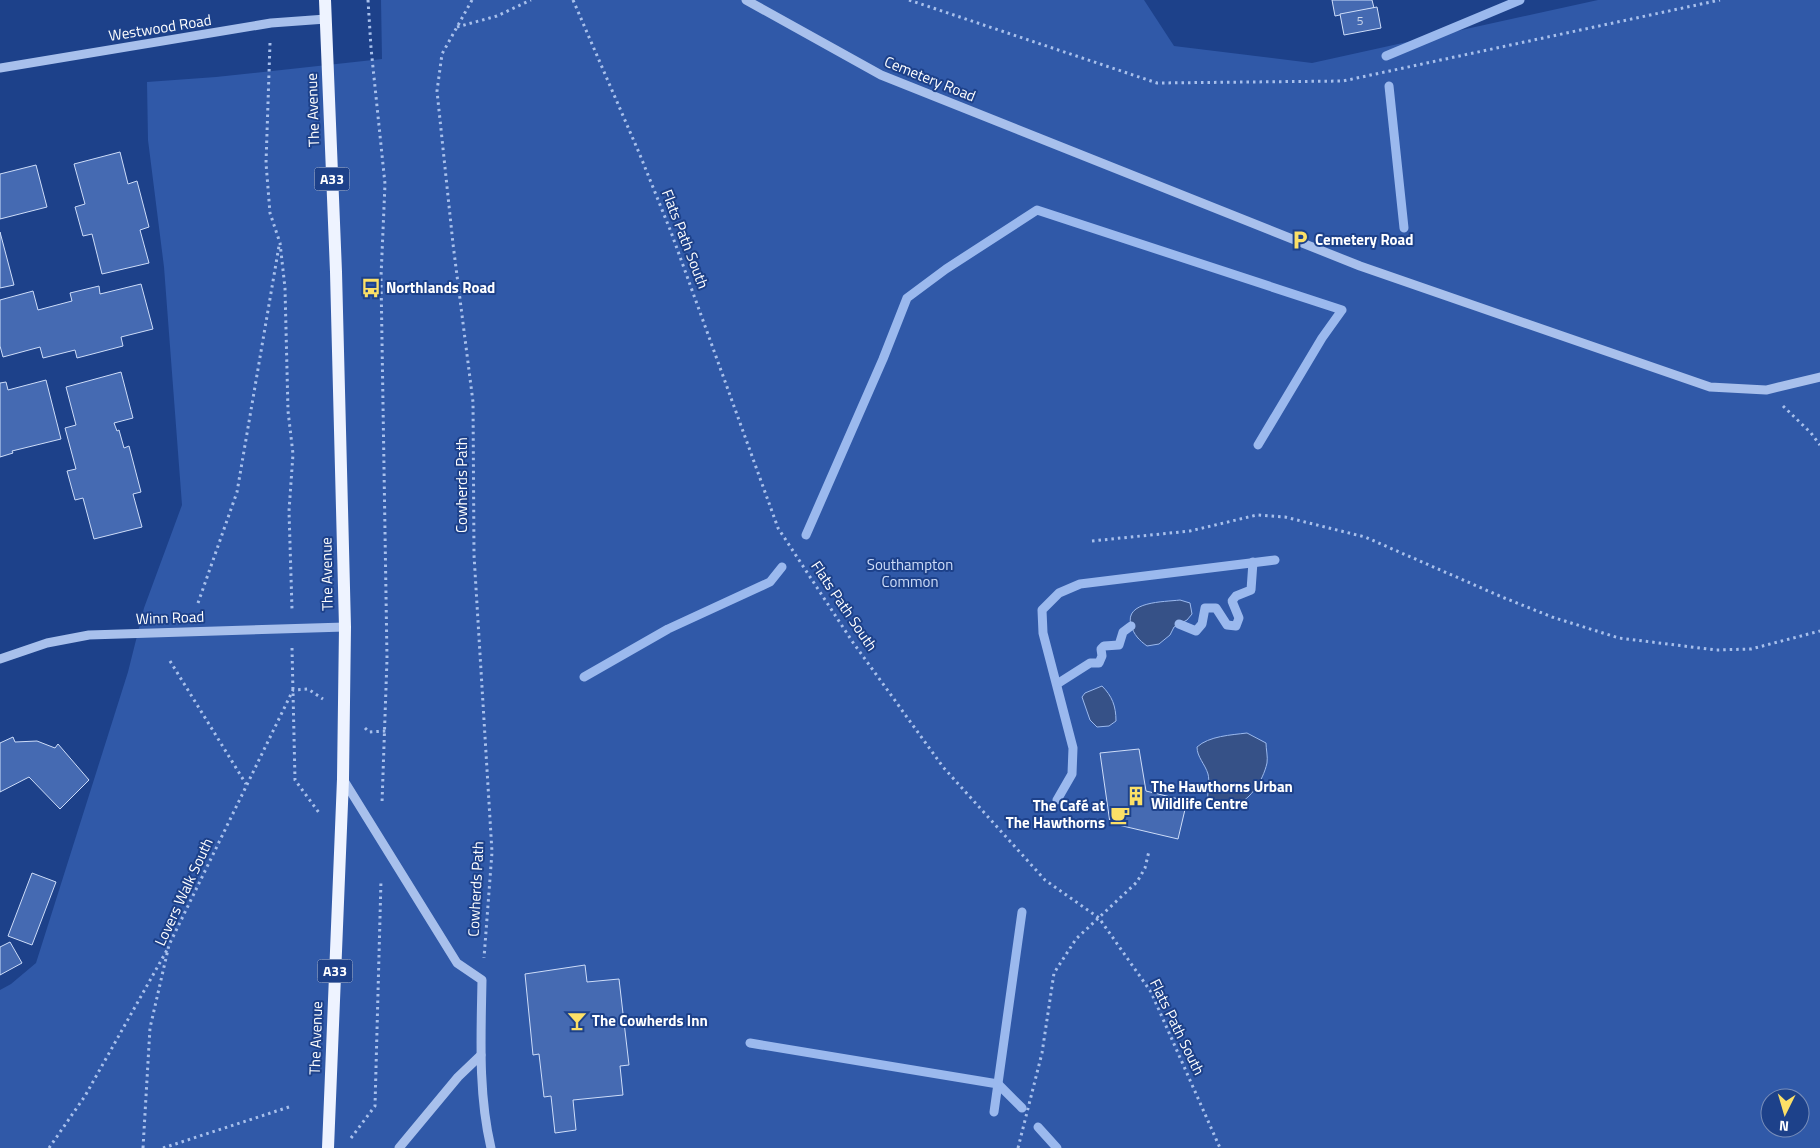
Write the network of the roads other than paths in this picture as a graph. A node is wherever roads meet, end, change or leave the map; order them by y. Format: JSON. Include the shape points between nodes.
{"nodes":[{"id":1,"x":325,"y":0,"type":"edge"},
{"id":2,"x":746,"y":0,"type":"edge"},
{"id":3,"x":326,"y":19,"type":"junction"},
{"id":4,"x":0,"y":68,"type":"edge"},
{"id":5,"x":1820,"y":377,"type":"edge"},
{"id":6,"x":345,"y":627,"type":"junction"},
{"id":7,"x":0,"y":659,"type":"edge"},
{"id":8,"x":343,"y":778,"type":"junction"},
{"id":9,"x":481,"y":1055,"type":"junction"},
{"id":10,"x":328,"y":1148,"type":"edge"},
{"id":11,"x":399,"y":1148,"type":"edge"},
{"id":12,"x":491,"y":1148,"type":"edge"}],
"edges":[{"from":1,"to":3,"type":"main road","name":"The Avenue","number":"A33"},
{"from":2,"to":5,"type":"street","name":"Cemetery Road","via":[[881,75],[1360,266],[1710,387],[1766,390]]},
{"from":3,"to":4,"type":"street","name":"Westwood Road","via":[[271,23]]},
{"from":3,"to":6,"type":"main road","name":"The Avenue","number":"A33"},
{"from":6,"to":7,"type":"street","name":"Winn Road","via":[[89,635],[47,643]]},
{"from":6,"to":8,"type":"main road","name":"The Avenue","number":"A33"},
{"from":8,"to":9,"type":"street","via":[[457,963],[482,980]]},
{"from":8,"to":10,"type":"main road","name":"The Avenue","number":"A33"},
{"from":9,"to":11,"type":"street","via":[[458,1077]]},
{"from":9,"to":12,"type":"street","via":[[484,1108]]}]}
